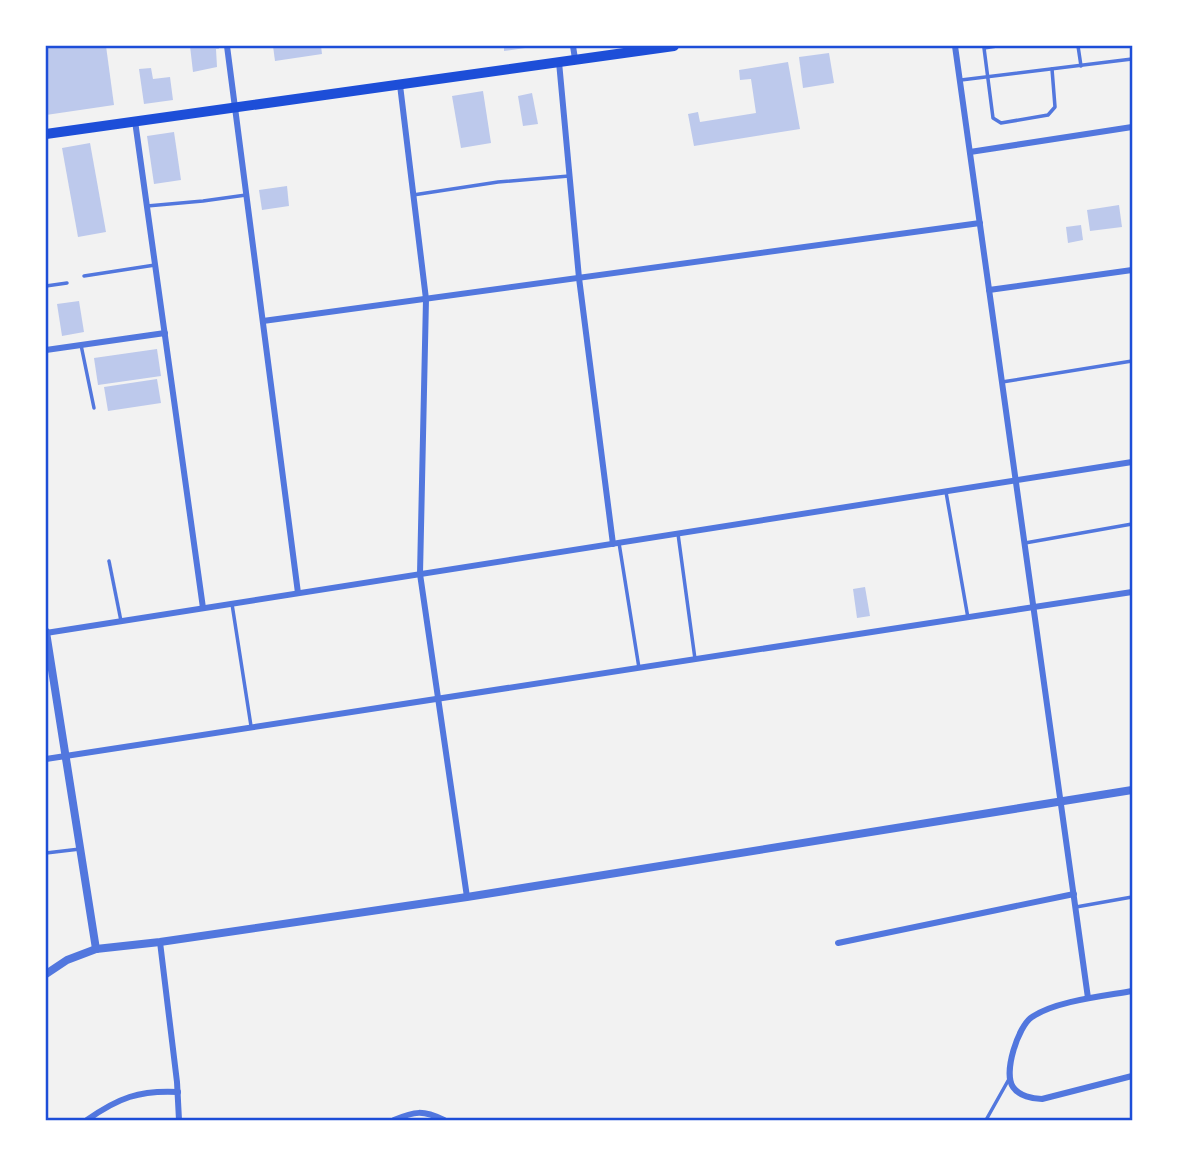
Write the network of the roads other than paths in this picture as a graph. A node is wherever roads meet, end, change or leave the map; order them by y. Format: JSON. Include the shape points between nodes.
{"nodes":[{"id":1,"x":227,"y":46,"type":"edge"},
{"id":2,"x":573,"y":46,"type":"edge"},
{"id":3,"x":674,"y":46,"type":"edge"},
{"id":4,"x":955,"y":46,"type":"edge"},
{"id":5,"x":997,"y":46,"type":"edge"},
{"id":6,"x":1078,"y":46,"type":"edge"},
{"id":7,"x":647,"y":47,"type":"edge"},
{"id":8,"x":575,"y":60,"type":"junction"},
{"id":9,"x":1132,"y":60,"type":"edge"},
{"id":10,"x":559,"y":62,"type":"junction"},
{"id":11,"x":1081,"y":66,"type":"junction"},
{"id":12,"x":1052,"y":69,"type":"junction"},
{"id":13,"x":988,"y":76,"type":"junction"},
{"id":14,"x":960,"y":80,"type":"junction"},
{"id":15,"x":400,"y":84,"type":"junction"},
{"id":16,"x":235,"y":107,"type":"junction"},
{"id":17,"x":135,"y":121,"type":"junction"},
{"id":18,"x":1132,"y":127,"type":"edge"},
{"id":19,"x":46,"y":134,"type":"edge"},
{"id":20,"x":970,"y":152,"type":"junction"},
{"id":21,"x":569,"y":176,"type":"junction"},
{"id":22,"x":247,"y":194,"type":"junction"},
{"id":23,"x":413,"y":195,"type":"junction"},
{"id":24,"x":147,"y":206,"type":"junction"},
{"id":25,"x":980,"y":223,"type":"junction"},
{"id":26,"x":155,"y":265,"type":"junction"},
{"id":27,"x":1132,"y":270,"type":"edge"},
{"id":28,"x":84,"y":276,"type":"dead end"},
{"id":29,"x":579,"y":278,"type":"junction"},
{"id":30,"x":67,"y":283,"type":"dead end"},
{"id":31,"x":46,"y":286,"type":"edge"},
{"id":32,"x":989,"y":290,"type":"junction"},
{"id":33,"x":426,"y":299,"type":"junction"},
{"id":34,"x":263,"y":321,"type":"junction"},
{"id":35,"x":165,"y":333,"type":"junction"},
{"id":36,"x":81,"y":345,"type":"junction"},
{"id":37,"x":46,"y":350,"type":"edge"},
{"id":38,"x":1132,"y":361,"type":"edge"},
{"id":39,"x":1002,"y":382,"type":"junction"},
{"id":40,"x":94,"y":408,"type":"dead end"},
{"id":41,"x":1132,"y":462,"type":"edge"},
{"id":42,"x":1016,"y":480,"type":"junction"},
{"id":43,"x":946,"y":492,"type":"junction"},
{"id":44,"x":1132,"y":524,"type":"edge"},
{"id":45,"x":678,"y":534,"type":"junction"},
{"id":46,"x":616,"y":543,"type":"junction"},
{"id":47,"x":1025,"y":543,"type":"junction"},
{"id":48,"x":109,"y":561,"type":"dead end"},
{"id":49,"x":420,"y":574,"type":"junction"},
{"id":50,"x":1132,"y":592,"type":"edge"},
{"id":51,"x":298,"y":593,"type":"junction"},
{"id":52,"x":232,"y":604,"type":"junction"},
{"id":53,"x":203,"y":608,"type":"junction"},
{"id":54,"x":1034,"y":608,"type":"junction"},
{"id":55,"x":968,"y":618,"type":"junction"},
{"id":56,"x":121,"y":621,"type":"junction"},
{"id":57,"x":46,"y":633,"type":"edge"},
{"id":58,"x":48,"y":658,"type":"edge"},
{"id":59,"x":695,"y":659,"type":"junction"},
{"id":60,"x":639,"y":668,"type":"junction"},
{"id":61,"x":437,"y":699,"type":"junction"},
{"id":62,"x":251,"y":727,"type":"junction"},
{"id":63,"x":65,"y":756,"type":"junction"},
{"id":64,"x":46,"y":759,"type":"edge"},
{"id":65,"x":1132,"y":790,"type":"edge"},
{"id":66,"x":1061,"y":800,"type":"junction"},
{"id":67,"x":80,"y":849,"type":"junction"},
{"id":68,"x":46,"y":853,"type":"edge"},
{"id":69,"x":1074,"y":894,"type":"junction"},
{"id":70,"x":467,"y":897,"type":"junction"},
{"id":71,"x":1132,"y":897,"type":"edge"},
{"id":72,"x":1076,"y":907,"type":"junction"},
{"id":73,"x":160,"y":942,"type":"junction"},
{"id":74,"x":838,"y":943,"type":"dead end"},
{"id":75,"x":96,"y":949,"type":"junction"},
{"id":76,"x":46,"y":974,"type":"edge"},
{"id":77,"x":1132,"y":991,"type":"edge"},
{"id":78,"x":1088,"y":998,"type":"junction"},
{"id":79,"x":1132,"y":1076,"type":"edge"},
{"id":80,"x":1010,"y":1077,"type":"junction"},
{"id":81,"x":178,"y":1092,"type":"junction"},
{"id":82,"x":87,"y":1121,"type":"edge"},
{"id":83,"x":179,"y":1121,"type":"edge"},
{"id":84,"x":394,"y":1121,"type":"edge"},
{"id":85,"x":444,"y":1121,"type":"edge"},
{"id":86,"x":986,"y":1121,"type":"edge"}],
"edges":[{"from":1,"to":16,"type":"street"},
{"from":2,"to":8,"type":"street"},
{"from":3,"to":7,"type":"main road"},
{"from":4,"to":14,"type":"street"},
{"from":5,"to":13,"type":"lane","via":[[984,48]]},
{"from":6,"to":11,"type":"lane"},
{"from":7,"to":8,"type":"main road"},
{"from":8,"to":10,"type":"main road"},
{"from":9,"to":11,"type":"lane"},
{"from":10,"to":15,"type":"main road"},
{"from":10,"to":21,"type":"street"},
{"from":11,"to":12,"type":"lane"},
{"from":12,"to":13,"type":"lane"},
{"from":12,"to":13,"type":"lane","via":[[1055,107],[1048,116],[1001,123],[993,118]]},
{"from":13,"to":14,"type":"lane"},
{"from":14,"to":20,"type":"street"},
{"from":15,"to":16,"type":"main road"},
{"from":15,"to":23,"type":"street"},
{"from":16,"to":17,"type":"main road"},
{"from":16,"to":22,"type":"street"},
{"from":17,"to":19,"type":"main road"},
{"from":17,"to":24,"type":"street"},
{"from":18,"to":20,"type":"street"},
{"from":20,"to":25,"type":"street"},
{"from":21,"to":23,"type":"lane"},
{"from":21,"to":29,"type":"street"},
{"from":22,"to":24,"type":"lane"},
{"from":22,"to":34,"type":"street"},
{"from":23,"to":33,"type":"street"},
{"from":24,"to":26,"type":"street"},
{"from":25,"to":29,"type":"street"},
{"from":25,"to":32,"type":"street"},
{"from":26,"to":28,"type":"lane"},
{"from":26,"to":35,"type":"street"},
{"from":27,"to":32,"type":"street"},
{"from":29,"to":33,"type":"street"},
{"from":29,"to":46,"type":"street"},
{"from":30,"to":31,"type":"lane"},
{"from":32,"to":39,"type":"street"},
{"from":33,"to":34,"type":"street"},
{"from":33,"to":49,"type":"street"},
{"from":34,"to":51,"type":"street"},
{"from":35,"to":36,"type":"street"},
{"from":35,"to":53,"type":"street"},
{"from":36,"to":37,"type":"street"},
{"from":36,"to":40,"type":"lane"},
{"from":38,"to":39,"type":"lane"},
{"from":39,"to":42,"type":"street"},
{"from":41,"to":42,"type":"street"},
{"from":42,"to":43,"type":"street"},
{"from":42,"to":47,"type":"street"},
{"from":43,"to":45,"type":"street"},
{"from":43,"to":55,"type":"lane"},
{"from":44,"to":47,"type":"lane"},
{"from":45,"to":46,"type":"street"},
{"from":45,"to":59,"type":"lane"},
{"from":46,"to":49,"type":"street"},
{"from":46,"to":60,"type":"lane"},
{"from":47,"to":54,"type":"street"},
{"from":48,"to":56,"type":"lane"},
{"from":49,"to":51,"type":"street"},
{"from":49,"to":61,"type":"street"},
{"from":50,"to":54,"type":"street"},
{"from":51,"to":52,"type":"street"},
{"from":52,"to":53,"type":"street"},
{"from":52,"to":62,"type":"lane"},
{"from":53,"to":56,"type":"street"},
{"from":54,"to":55,"type":"street"},
{"from":54,"to":66,"type":"street"},
{"from":55,"to":59,"type":"street"},
{"from":56,"to":57,"type":"street"},
{"from":57,"to":58,"type":"street"},
{"from":58,"to":63,"type":"street"},
{"from":59,"to":60,"type":"street"},
{"from":60,"to":61,"type":"street"},
{"from":61,"to":62,"type":"street"},
{"from":61,"to":70,"type":"street"},
{"from":62,"to":63,"type":"street"},
{"from":63,"to":64,"type":"street"},
{"from":63,"to":67,"type":"street"},
{"from":65,"to":66,"type":"street"},
{"from":66,"to":69,"type":"street"},
{"from":66,"to":70,"type":"street"},
{"from":67,"to":68,"type":"lane"},
{"from":67,"to":75,"type":"street"},
{"from":69,"to":72,"type":"street"},
{"from":69,"to":74,"type":"street"},
{"from":70,"to":73,"type":"street"},
{"from":71,"to":72,"type":"lane"},
{"from":72,"to":78,"type":"street"},
{"from":73,"to":75,"type":"street"},
{"from":73,"to":81,"type":"street"},
{"from":75,"to":76,"type":"street"},
{"from":77,"to":78,"type":"street"},
{"from":78,"to":80,"type":"street","via":[[1028,1018],[1016,1040]]},
{"from":79,"to":80,"type":"street","via":[[1042,1099],[1029,1098],[1013,1088]]},
{"from":80,"to":86,"type":"lane"},
{"from":81,"to":82,"type":"street","via":[[124,1097]]},
{"from":81,"to":83,"type":"street"},
{"from":84,"to":85,"type":"street","via":[[410,1113],[428,1113]]}]}
